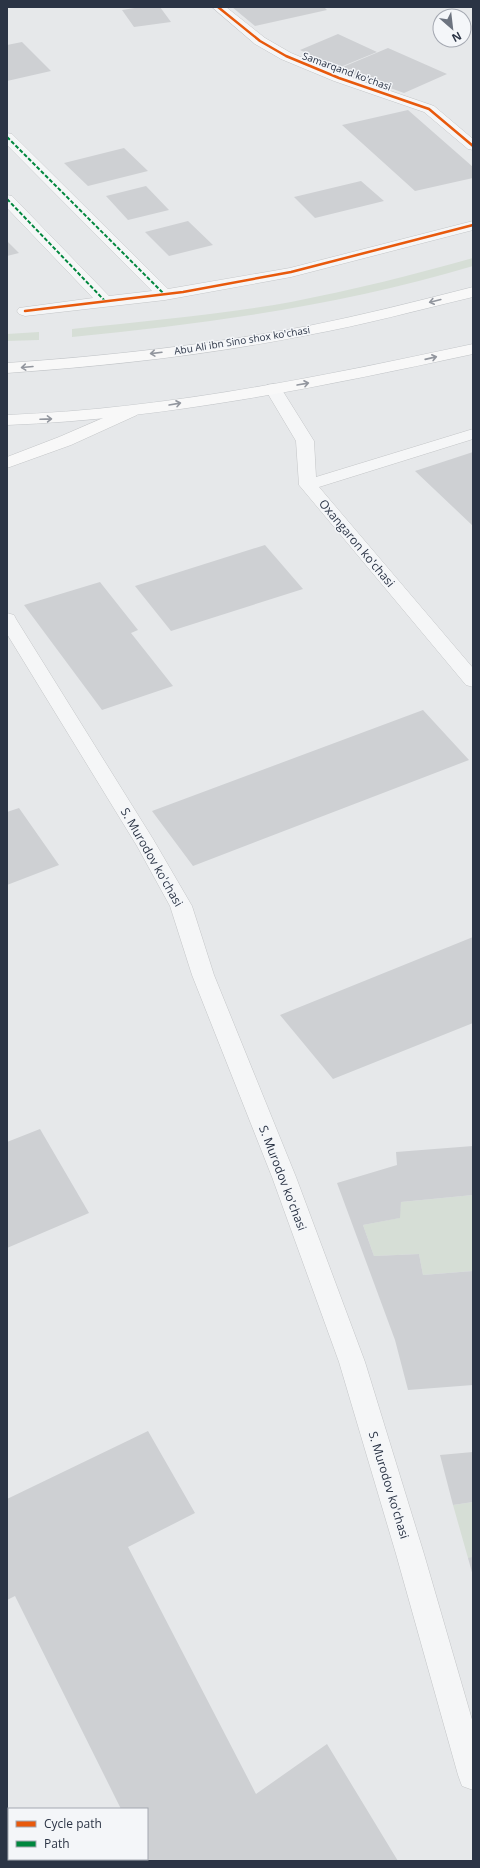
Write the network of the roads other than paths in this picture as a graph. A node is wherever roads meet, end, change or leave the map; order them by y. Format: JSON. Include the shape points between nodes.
{"nodes":[{"id":1,"x":218,"y":7,"type":"edge"},
{"id":2,"x":7,"y":137,"type":"edge"},
{"id":3,"x":473,"y":146,"type":"edge"},
{"id":4,"x":7,"y":199,"type":"edge"},
{"id":5,"x":473,"y":225,"type":"edge"},
{"id":6,"x":473,"y":292,"type":"edge"},
{"id":7,"x":165,"y":295,"type":"junction"},
{"id":8,"x":105,"y":301,"type":"junction"},
{"id":9,"x":25,"y":311,"type":"dead end"},
{"id":10,"x":473,"y":349,"type":"edge"},
{"id":11,"x":7,"y":368,"type":"edge"},
{"id":12,"x":273,"y":390,"type":"junction"},
{"id":13,"x":131,"y":411,"type":"junction"},
{"id":14,"x":7,"y":420,"type":"edge"},
{"id":15,"x":473,"y":434,"type":"edge"},
{"id":16,"x":7,"y":463,"type":"edge"},
{"id":17,"x":308,"y":485,"type":"junction"},
{"id":18,"x":7,"y":620,"type":"edge"},
{"id":19,"x":473,"y":681,"type":"edge"},
{"id":20,"x":473,"y":1775,"type":"edge"}],
"edges":[{"from":1,"to":3,"type":"street","name":"Samarqand ko'chasi","via":[[260,41],[286,56],[339,78],[428,109]]},
{"from":2,"to":7,"type":"street"},
{"from":4,"to":8,"type":"street"},
{"from":5,"to":7,"type":"street","via":[[291,272]]},
{"from":6,"to":11,"type":"main road","name":"Abu Ali ibn Sino shox ko'chasi","one_way":true,"via":[[360,320],[284,335],[188,350]]},
{"from":7,"to":8,"type":"street"},
{"from":8,"to":9,"type":"street"},
{"from":12,"to":10,"type":"main road","one_way":true},
{"from":13,"to":12,"type":"main road","one_way":true},
{"from":12,"to":17,"type":"street","via":[[305,441]]},
{"from":14,"to":13,"type":"main road","one_way":true,"via":[[63,418]]},
{"from":13,"to":16,"type":"main road","via":[[65,441]]},
{"from":15,"to":17,"type":"street"},
{"from":17,"to":19,"type":"street","name":"Oxangaron ko'chasi"},
{"from":18,"to":20,"type":"street","name":"S. Murodov ko'chasi","via":[[146,844],[181,906],[203,975],[284,1177],[352,1362]]}]}
